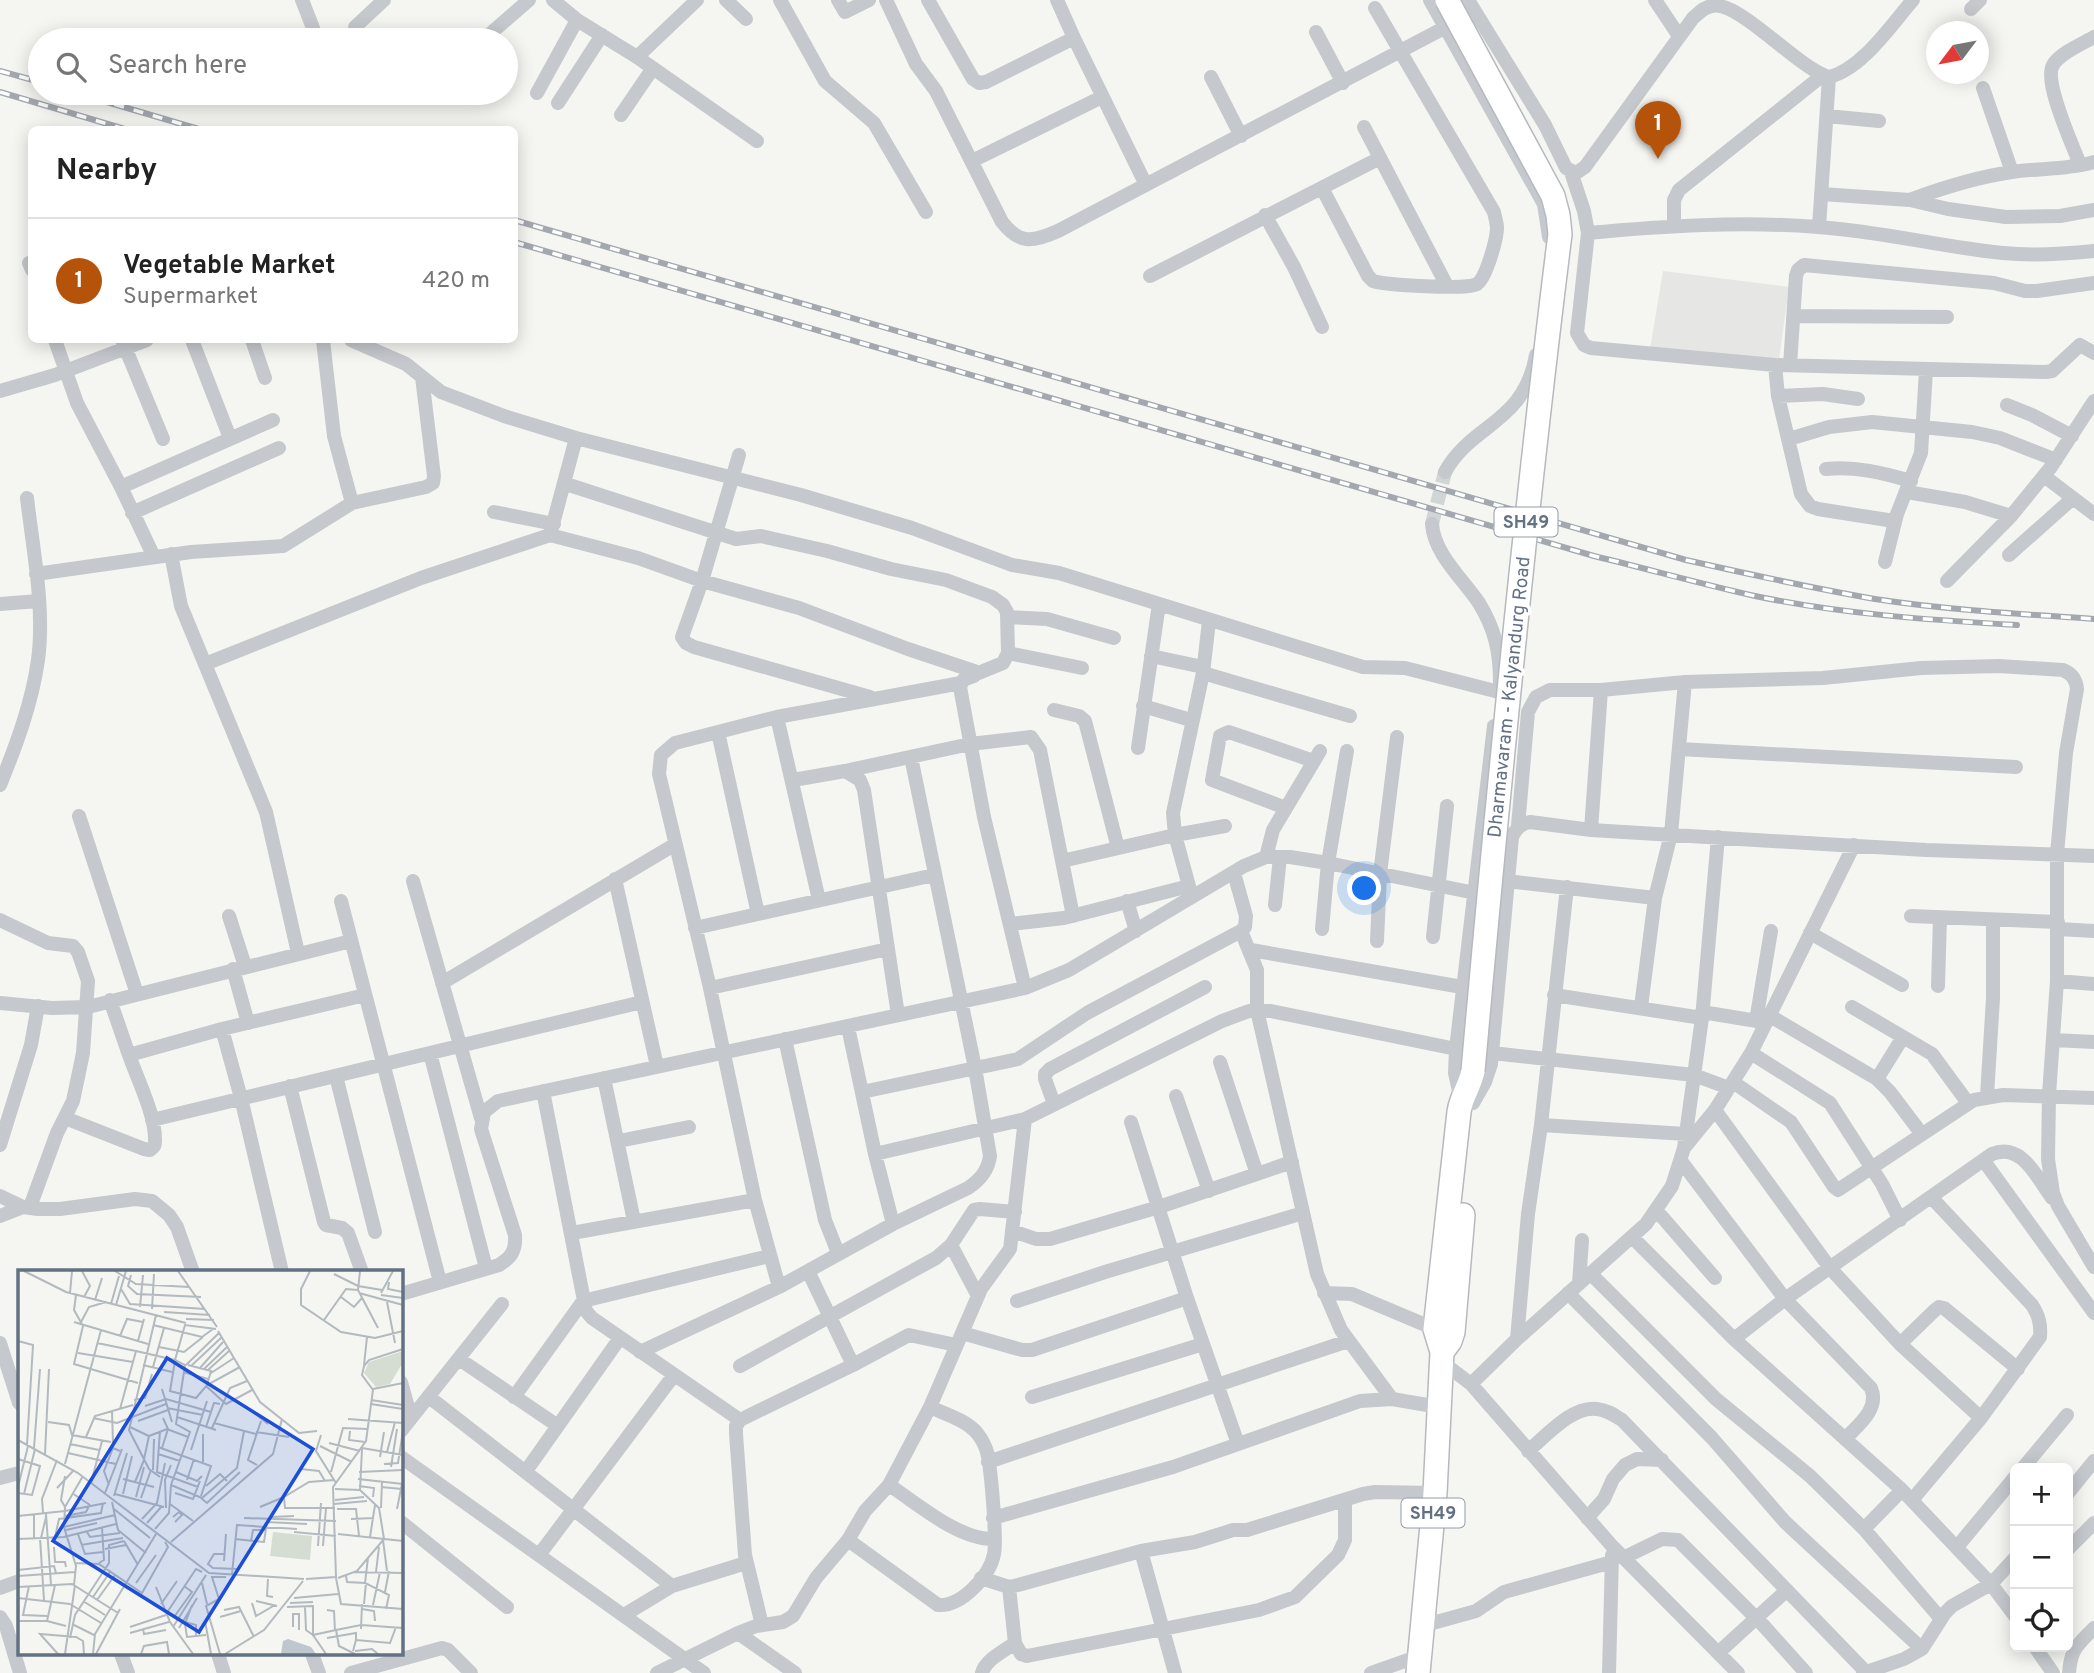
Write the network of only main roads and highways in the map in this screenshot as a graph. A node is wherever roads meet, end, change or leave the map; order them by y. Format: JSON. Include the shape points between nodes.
{"nodes":[{"id":1,"x":1447,"y":0,"type":"edge"},
{"id":2,"x":1469,"y":1090,"type":"junction"},
{"id":3,"x":1442,"y":1357,"type":"junction"},
{"id":4,"x":1418,"y":1664,"type":"edge"}],
"edges":[{"from":1,"to":2,"type":"main road","name":"Dharmavaram - Kalyandurg Road","number":"SH49","bridge":true,"via":[[1553,196],[1560,234],[1503,734]]},
{"from":2,"to":3,"type":"main road","name":"Dharmavaram - Kalyandurg Road","number":"SH49","via":[[1452,1332]]},
{"from":2,"to":3,"type":"main road","name":"Dharmavaram - Kalyandurg Road","number":"SH49","via":[[1435,1329]]},
{"from":3,"to":4,"type":"main road","name":"Dharmavaram - Kalyandurg Road","number":"SH49","via":[[1436,1493]]}]}
